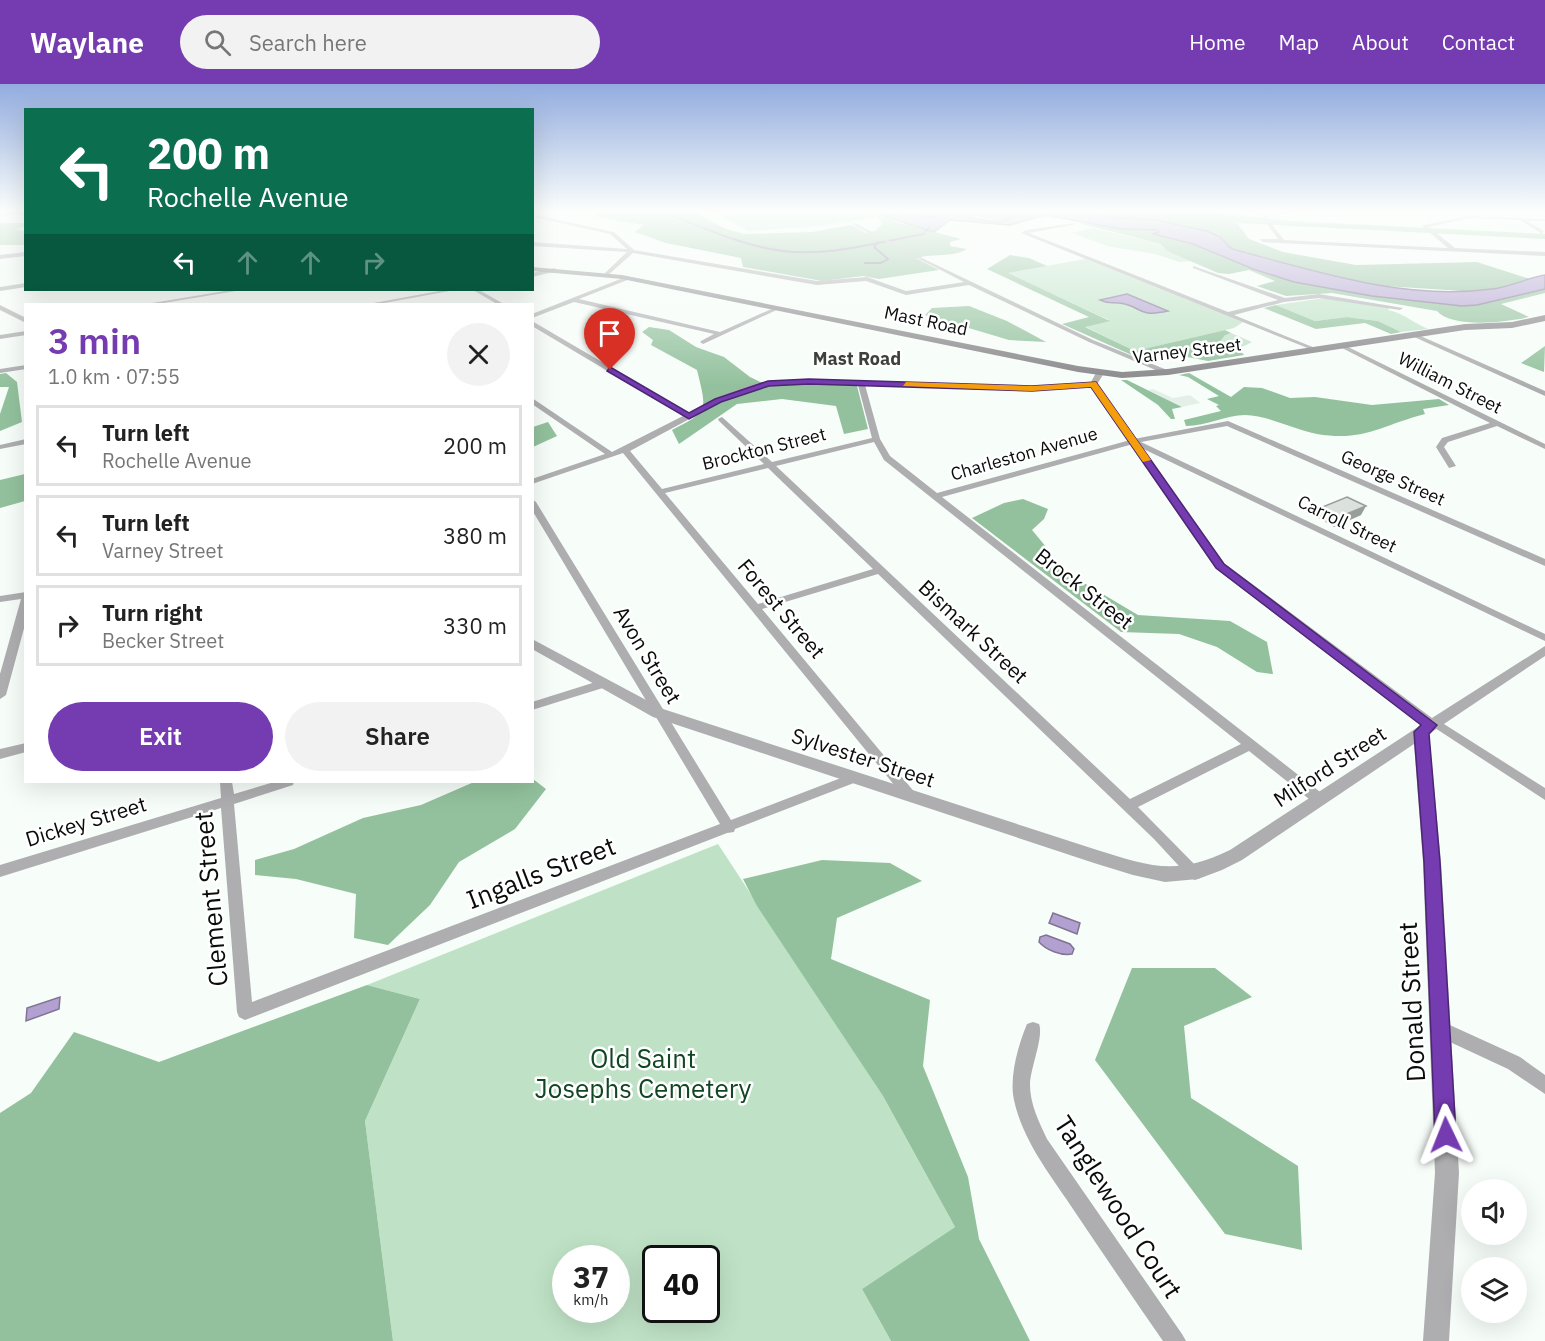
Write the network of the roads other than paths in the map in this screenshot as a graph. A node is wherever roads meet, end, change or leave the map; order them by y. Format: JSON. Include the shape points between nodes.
{"nodes":[{"id":1,"x":534,"y":269,"type":"edge"},
{"id":2,"x":613,"y":269,"type":"edge"},
{"id":3,"x":740,"y":269,"type":"edge"},
{"id":4,"x":941,"y":269,"type":"edge"},
{"id":5,"x":1115,"y":269,"type":"edge"},
{"id":6,"x":1199,"y":269,"type":"edge"},
{"id":7,"x":555,"y":270,"type":"junction"},
{"id":8,"x":534,"y":274,"type":"edge"},
{"id":9,"x":607,"y":274,"type":"junction"},
{"id":10,"x":628,"y":278,"type":"junction"},
{"id":11,"x":970,"y":283,"type":"junction"},
{"id":12,"x":24,"y":285,"type":"edge"},
{"id":13,"x":0,"y":289,"type":"edge"},
{"id":14,"x":233,"y":291,"type":"edge"},
{"id":15,"x":447,"y":291,"type":"edge"},
{"id":16,"x":478,"y":291,"type":"edge"},
{"id":17,"x":574,"y":300,"type":"junction"},
{"id":18,"x":1284,"y":300,"type":"junction"},
{"id":19,"x":397,"y":302,"type":"edge"},
{"id":20,"x":155,"y":303,"type":"edge"},
{"id":21,"x":499,"y":303,"type":"edge"},
{"id":22,"x":0,"y":307,"type":"edge"},
{"id":23,"x":778,"y":308,"type":"junction"},
{"id":24,"x":1400,"y":308,"type":"dead end"},
{"id":25,"x":1228,"y":314,"type":"junction"},
{"id":26,"x":534,"y":315,"type":"edge"},
{"id":27,"x":1545,"y":318,"type":"edge"},
{"id":28,"x":24,"y":320,"type":"edge"},
{"id":29,"x":534,"y":324,"type":"edge"},
{"id":30,"x":24,"y":333,"type":"edge"},
{"id":31,"x":721,"y":334,"type":"junction"},
{"id":32,"x":1414,"y":335,"type":"junction"},
{"id":33,"x":0,"y":337,"type":"edge"},
{"id":34,"x":703,"y":342,"type":"dead end"},
{"id":35,"x":1342,"y":346,"type":"junction"},
{"id":36,"x":1317,"y":350,"type":"junction"},
{"id":37,"x":24,"y":367,"type":"edge"},
{"id":38,"x":0,"y":371,"type":"edge"},
{"id":39,"x":1168,"y":372,"type":"junction"},
{"id":40,"x":1097,"y":379,"type":"junction"},
{"id":41,"x":861,"y":383,"type":"junction"},
{"id":42,"x":1545,"y":384,"type":"edge"},
{"id":43,"x":1527,"y":386,"type":"junction"},
{"id":44,"x":1545,"y":394,"type":"edge"},
{"id":45,"x":537,"y":408,"type":"edge"},
{"id":46,"x":689,"y":416,"type":"junction"},
{"id":47,"x":722,"y":419,"type":"dead end"},
{"id":48,"x":1228,"y":423,"type":"joint"},
{"id":49,"x":1498,"y":423,"type":"junction"},
{"id":50,"x":876,"y":439,"type":"junction"},
{"id":51,"x":24,"y":441,"type":"edge"},
{"id":52,"x":1134,"y":441,"type":"junction"},
{"id":53,"x":0,"y":447,"type":"edge"},
{"id":54,"x":1545,"y":447,"type":"edge"},
{"id":55,"x":625,"y":450,"type":"junction"},
{"id":56,"x":612,"y":455,"type":"junction"},
{"id":57,"x":770,"y":465,"type":"junction"},
{"id":58,"x":1452,"y":466,"type":"dead end"},
{"id":59,"x":534,"y":481,"type":"edge"},
{"id":60,"x":659,"y":492,"type":"junction"},
{"id":61,"x":935,"y":496,"type":"junction"},
{"id":62,"x":534,"y":505,"type":"edge"},
{"id":63,"x":1545,"y":563,"type":"edge"},
{"id":64,"x":880,"y":570,"type":"junction"},
{"id":65,"x":24,"y":597,"type":"edge"},
{"id":66,"x":0,"y":599,"type":"edge"},
{"id":67,"x":24,"y":605,"type":"edge"},
{"id":68,"x":755,"y":608,"type":"junction"},
{"id":69,"x":1545,"y":638,"type":"edge"},
{"id":70,"x":534,"y":644,"type":"edge"},
{"id":71,"x":1545,"y":650,"type":"edge"},
{"id":72,"x":602,"y":684,"type":"junction"},
{"id":73,"x":0,"y":695,"type":"edge"},
{"id":74,"x":534,"y":704,"type":"edge"},
{"id":75,"x":658,"y":713,"type":"junction"},
{"id":76,"x":1429,"y":727,"type":"junction"},
{"id":77,"x":1251,"y":745,"type":"junction"},
{"id":78,"x":24,"y":748,"type":"edge"},
{"id":79,"x":0,"y":754,"type":"edge"},
{"id":80,"x":854,"y":778,"type":"junction"},
{"id":81,"x":226,"y":783,"type":"edge"},
{"id":82,"x":285,"y":783,"type":"edge"},
{"id":83,"x":909,"y":794,"type":"junction"},
{"id":84,"x":1545,"y":795,"type":"edge"},
{"id":85,"x":1319,"y":800,"type":"junction"},
{"id":86,"x":227,"y":801,"type":"junction"},
{"id":87,"x":1128,"y":806,"type":"junction"},
{"id":88,"x":729,"y":828,"type":"junction"},
{"id":89,"x":0,"y":871,"type":"edge"},
{"id":90,"x":1195,"y":874,"type":"junction"},
{"id":91,"x":245,"y":1012,"type":"joint"},
{"id":92,"x":1441,"y":1029,"type":"junction"},
{"id":93,"x":1034,"y":1030,"type":"dead end"},
{"id":94,"x":1545,"y":1085,"type":"edge"},
{"id":95,"x":1175,"y":1341,"type":"edge"},
{"id":96,"x":1436,"y":1341,"type":"edge"}],
"edges":[{"from":1,"to":7,"type":"main road","name":"Mast Road"},
{"from":2,"to":9,"type":"street"},
{"from":3,"to":11,"type":"street","via":[[823,283],[867,279],[906,293]]},
{"from":4,"to":11,"type":"street"},
{"from":5,"to":25,"type":"street"},
{"from":6,"to":18,"type":"street"},
{"from":7,"to":8,"type":"street"},
{"from":7,"to":9,"type":"main road","name":"Mast Road"},
{"from":9,"to":10,"type":"main road","name":"Mast Road"},
{"from":10,"to":17,"type":"street"},
{"from":10,"to":23,"type":"main road","name":"Mast Road"},
{"from":11,"to":39,"type":"street","via":[[1091,341]]},
{"from":12,"to":13,"type":"street"},
{"from":14,"to":20,"type":"street"},
{"from":15,"to":19,"type":"street"},
{"from":16,"to":21,"type":"street"},
{"from":17,"to":26,"type":"street"},
{"from":17,"to":31,"type":"street"},
{"from":18,"to":24,"type":"street","via":[[1339,297]]},
{"from":18,"to":25,"type":"street"},
{"from":22,"to":28,"type":"street"},
{"from":23,"to":31,"type":"street"},
{"from":23,"to":40,"type":"main road","name":"Mast Road"},
{"from":25,"to":36,"type":"street"},
{"from":27,"to":32,"type":"main road","name":"Varney Street"},
{"from":29,"to":46,"type":"street"},
{"from":30,"to":33,"type":"street"},
{"from":31,"to":34,"type":"street"},
{"from":32,"to":35,"type":"main road","name":"Varney Street"},
{"from":32,"to":43,"type":"street"},
{"from":35,"to":36,"type":"main road","name":"Varney Street"},
{"from":35,"to":49,"type":"street","name":"William Street"},
{"from":36,"to":39,"type":"main road","name":"Varney Street"},
{"from":37,"to":38,"type":"street"},
{"from":39,"to":40,"type":"main road","name":"Varney Street"},
{"from":40,"to":41,"type":"street","name":"Varney Street","via":[[1024,389]]},
{"from":40,"to":52,"type":"street"},
{"from":41,"to":46,"type":"street","name":"Varney Street","via":[[757,385]]},
{"from":41,"to":50,"type":"street","name":"Brock Street"},
{"from":42,"to":43,"type":"street"},
{"from":43,"to":44,"type":"street"},
{"from":45,"to":56,"type":"street"},
{"from":46,"to":55,"type":"street","name":"Varney Street"},
{"from":47,"to":57,"type":"street","name":"Bismark Street"},
{"from":48,"to":52,"type":"street","name":"Charleston Avenue"},
{"from":48,"to":63,"type":"street","name":"George Street"},
{"from":49,"to":54,"type":"street","name":"William Street"},
{"from":49,"to":58,"type":"street","via":[[1445,440],[1440,447]]},
{"from":50,"to":57,"type":"street","name":"Brockton Street"},
{"from":50,"to":61,"type":"street","name":"Brock Street","via":[[887,458]]},
{"from":51,"to":53,"type":"street"},
{"from":52,"to":61,"type":"street","name":"Charleston Avenue"},
{"from":52,"to":69,"type":"street","name":"Carroll Street"},
{"from":52,"to":76,"type":"street","via":[[1220,566]]},
{"from":55,"to":56,"type":"street","name":"Varney Street"},
{"from":55,"to":60,"type":"street","name":"Forest Street"},
{"from":56,"to":59,"type":"street","name":"Varney Street"},
{"from":57,"to":60,"type":"street","name":"Brockton Street"},
{"from":57,"to":64,"type":"street","name":"Bismark Street"},
{"from":60,"to":68,"type":"street","name":"Forest Street"},
{"from":61,"to":77,"type":"street","name":"Brock Street"},
{"from":62,"to":75,"type":"street","name":"Avon Street"},
{"from":64,"to":68,"type":"street"},
{"from":64,"to":87,"type":"street","name":"Bismark Street"},
{"from":65,"to":66,"type":"street"},
{"from":67,"to":73,"type":"street"},
{"from":68,"to":83,"type":"street","name":"Forest Street"},
{"from":70,"to":72,"type":"street","name":"Sylvester Street"},
{"from":71,"to":76,"type":"street","name":"Milford Street"},
{"from":72,"to":74,"type":"street"},
{"from":72,"to":75,"type":"street","name":"Sylvester Street"},
{"from":75,"to":80,"type":"street","name":"Sylvester Street"},
{"from":75,"to":88,"type":"street","name":"Avon Street"},
{"from":76,"to":84,"type":"street"},
{"from":76,"to":85,"type":"street","name":"Milford Street"},
{"from":76,"to":92,"type":"street","name":"Donald Street"},
{"from":77,"to":85,"type":"street","name":"Brock Street"},
{"from":77,"to":87,"type":"street"},
{"from":78,"to":79,"type":"street"},
{"from":80,"to":83,"type":"street","name":"Sylvester Street"},
{"from":80,"to":88,"type":"street","name":"Ingalls Street"},
{"from":81,"to":86,"type":"street","name":"Clement Street"},
{"from":82,"to":86,"type":"street","name":"Dickey Street"},
{"from":83,"to":90,"type":"street","name":"Sylvester Street","via":[[1151,873]]},
{"from":85,"to":90,"type":"street","name":"Milford Street","via":[[1236,855]]},
{"from":86,"to":89,"type":"street","name":"Dickey Street"},
{"from":86,"to":91,"type":"street","name":"Clement Street"},
{"from":87,"to":90,"type":"street","name":"Bismark Street"},
{"from":88,"to":91,"type":"street","name":"Ingalls Street"},
{"from":92,"to":94,"type":"street","via":[[1514,1063]]},
{"from":92,"to":96,"type":"street","name":"Donald Street","via":[[1447,1173]]},
{"from":93,"to":95,"type":"street","name":"Tanglewood Court","via":[[1019,1082],[1024,1112],[1041,1145]]}]}
